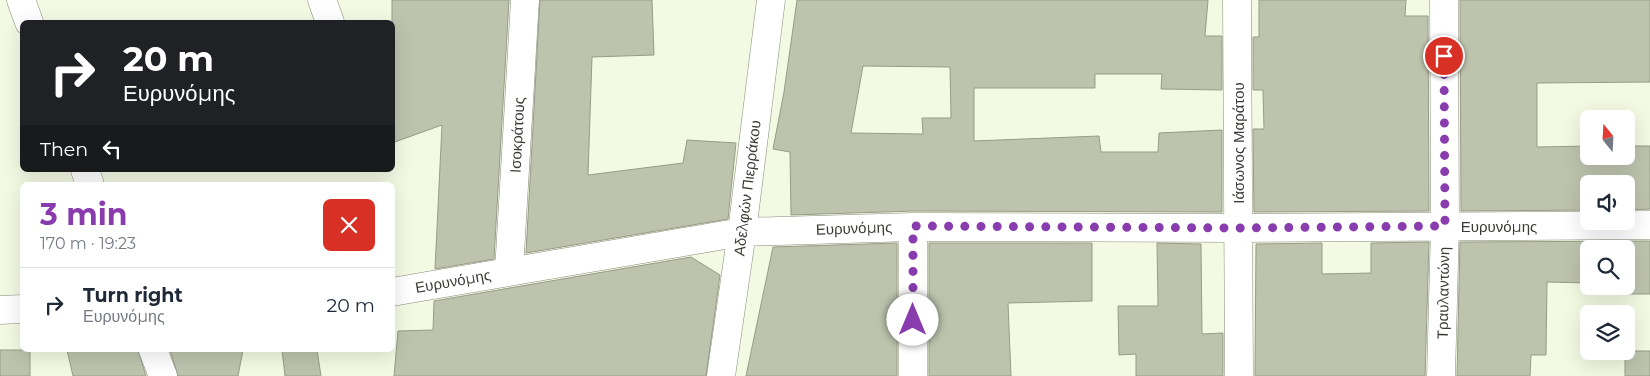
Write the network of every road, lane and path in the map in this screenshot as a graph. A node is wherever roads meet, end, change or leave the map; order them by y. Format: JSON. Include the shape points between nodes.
{"nodes":[{"id":1,"x":20,"y":0,"type":"edge"},
{"id":2,"x":322,"y":0,"type":"edge"},
{"id":3,"x":525,"y":0,"type":"edge"},
{"id":4,"x":771,"y":0,"type":"edge"},
{"id":5,"x":1237,"y":0,"type":"edge"},
{"id":6,"x":1444,"y":0,"type":"edge"},
{"id":7,"x":28,"y":20,"type":"edge"},
{"id":8,"x":329,"y":20,"type":"edge"},
{"id":9,"x":1650,"y":225,"type":"edge"},
{"id":10,"x":913,"y":226,"type":"junction"},
{"id":11,"x":1445,"y":226,"type":"junction"},
{"id":12,"x":1239,"y":228,"type":"junction"},
{"id":13,"x":742,"y":232,"type":"junction"},
{"id":14,"x":509,"y":271,"type":"junction"},
{"id":15,"x":395,"y":291,"type":"edge"},
{"id":16,"x":20,"y":309,"type":"edge"},
{"id":17,"x":0,"y":310,"type":"edge"},
{"id":18,"x":154,"y":352,"type":"edge"},
{"id":19,"x":163,"y":376,"type":"edge"},
{"id":20,"x":721,"y":376,"type":"edge"},
{"id":21,"x":913,"y":376,"type":"edge"},
{"id":22,"x":1239,"y":376,"type":"edge"},
{"id":23,"x":1441,"y":376,"type":"edge"}],
"edges":[{"from":1,"to":7,"type":"street"},
{"from":2,"to":8,"type":"street"},
{"from":3,"to":14,"type":"street","name":"Ισοκράτους"},
{"from":4,"to":13,"type":"street","name":"Αδελφών Πιερράκου"},
{"from":5,"to":12,"type":"street","name":"Ιάσωνος Μαράτου"},
{"from":6,"to":11,"type":"street","name":"Τραυλαντώνη"},
{"from":9,"to":11,"type":"street","name":"Ευρυνόμης"},
{"from":10,"to":12,"type":"street","name":"Ευρυνόμης"},
{"from":10,"to":13,"type":"street","name":"Ευρυνόμης"},
{"from":10,"to":21,"type":"street"},
{"from":11,"to":12,"type":"street","name":"Ευρυνόμης"},
{"from":11,"to":23,"type":"street","name":"Τραυλαντώνη"},
{"from":12,"to":22,"type":"street","name":"Ιάσωνος Μαράτου"},
{"from":13,"to":14,"type":"street","name":"Ευρυνόμης"},
{"from":13,"to":20,"type":"street","name":"Αδελφών Πιερράκου"},
{"from":14,"to":15,"type":"street","name":"Ευρυνόμης"},
{"from":16,"to":17,"type":"street"},
{"from":18,"to":19,"type":"street"}]}
